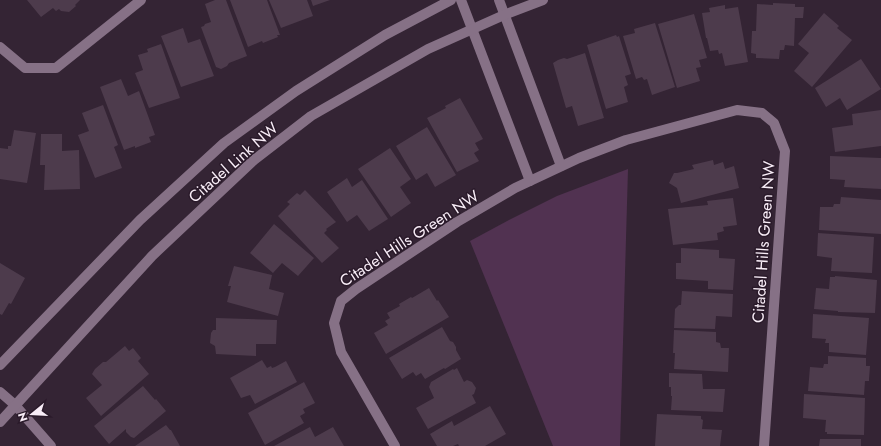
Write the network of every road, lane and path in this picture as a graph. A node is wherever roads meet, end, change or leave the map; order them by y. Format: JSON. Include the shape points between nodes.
{"nodes":[{"id":1,"x":142,"y":0,"type":"edge"},
{"id":2,"x":451,"y":0,"type":"edge"},
{"id":3,"x":461,"y":0,"type":"edge"},
{"id":4,"x":499,"y":0,"type":"edge"},
{"id":5,"x":543,"y":0,"type":"edge"},
{"id":6,"x":504,"y":15,"type":"junction"},
{"id":7,"x":472,"y":30,"type":"junction"},
{"id":8,"x":0,"y":47,"type":"edge"},
{"id":9,"x":561,"y":166,"type":"junction"},
{"id":10,"x":530,"y":181,"type":"junction"},
{"id":11,"x":0,"y":365,"type":"edge"},
{"id":12,"x":0,"y":392,"type":"edge"},
{"id":13,"x":15,"y":405,"type":"junction"},
{"id":14,"x":0,"y":422,"type":"edge"},
{"id":15,"x":52,"y":446,"type":"edge"},
{"id":16,"x":395,"y":446,"type":"edge"},
{"id":17,"x":764,"y":446,"type":"edge"}],
"edges":[{"from":1,"to":8,"type":"street","via":[[56,68],[25,68]]},
{"from":2,"to":11,"type":"street","name":"Citadel Link NW","via":[[385,35],[296,91],[224,143],[140,220]]},
{"from":3,"to":7,"type":"street"},
{"from":4,"to":6,"type":"street"},
{"from":5,"to":6,"type":"street","name":"Citadel Link NW"},
{"from":6,"to":7,"type":"street","name":"Citadel Link NW"},
{"from":6,"to":9,"type":"street"},
{"from":7,"to":10,"type":"street"},
{"from":7,"to":13,"type":"street","name":"Citadel Link NW","via":[[428,49],[311,116],[254,160],[152,256]]},
{"from":9,"to":10,"type":"street","name":"Citadel Hills Green NW"},
{"from":9,"to":17,"type":"street","name":"Citadel Hills Green NW","via":[[626,140],[737,110],[762,113],[774,123],[785,151]]},
{"from":10,"to":16,"type":"street","name":"Citadel Hills Green NW","via":[[457,222],[341,301],[334,323],[341,352]]},
{"from":12,"to":13,"type":"street"},
{"from":13,"to":14,"type":"street","name":"Citadel Link NW"},
{"from":13,"to":15,"type":"street"}]}
